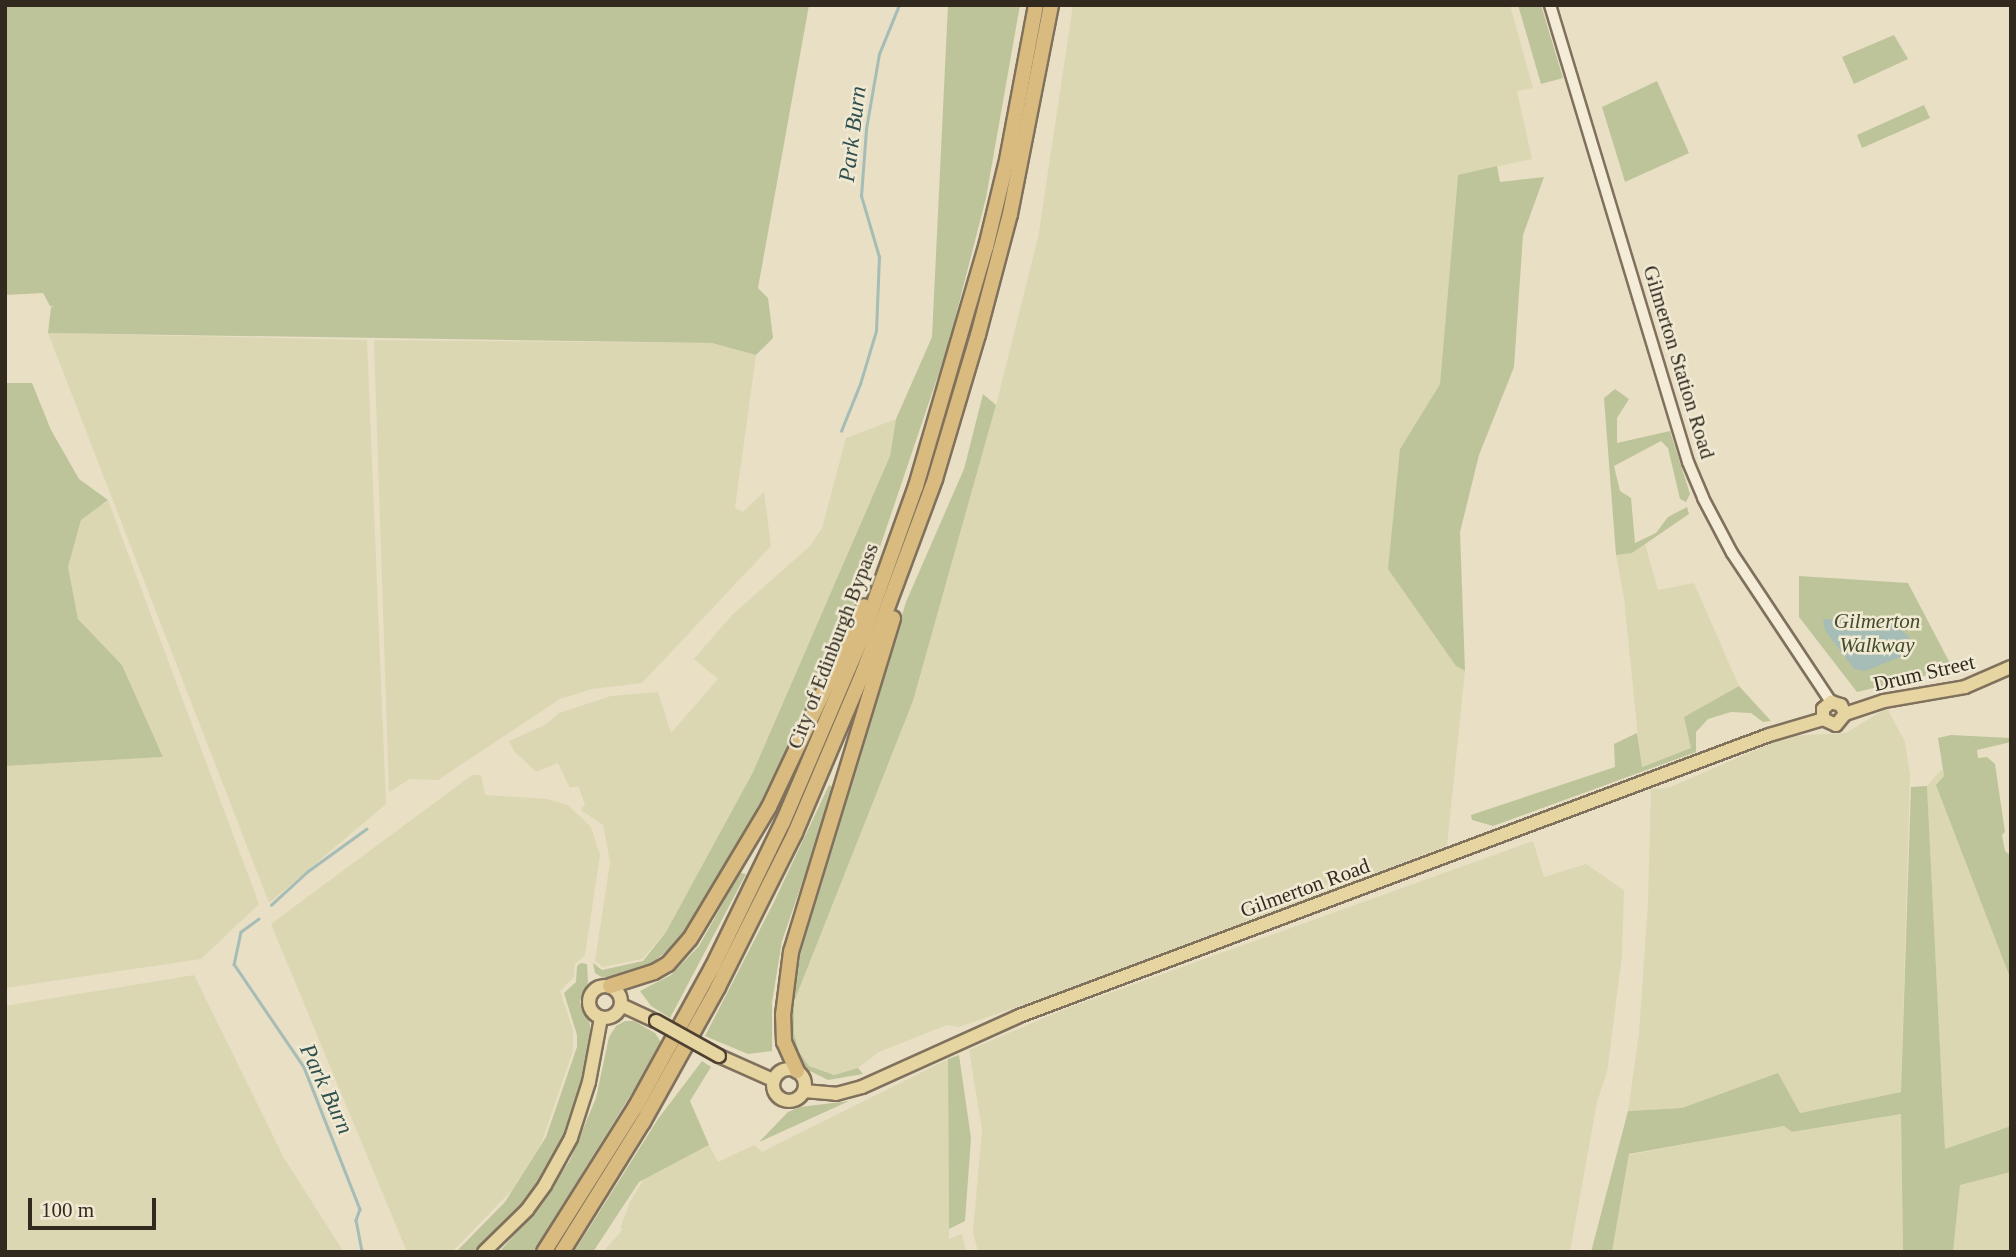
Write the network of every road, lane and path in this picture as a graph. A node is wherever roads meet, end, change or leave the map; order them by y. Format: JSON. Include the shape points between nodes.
{"nodes":[{"id":1,"x":1036,"y":5,"type":"edge"},
{"id":2,"x":1051,"y":5,"type":"edge"},
{"id":3,"x":1550,"y":5,"type":"edge"},
{"id":4,"x":935,"y":479,"type":"junction"},
{"id":5,"x":916,"y":486,"type":"junction"},
{"id":6,"x":2011,"y":667,"type":"edge"},
{"id":7,"x":1831,"y":702,"type":"junction"},
{"id":8,"x":1845,"y":714,"type":"junction"},
{"id":9,"x":1823,"y":719,"type":"junction"},
{"id":10,"x":610,"y":986,"type":"junction"},
{"id":11,"x":621,"y":1005,"type":"junction"},
{"id":12,"x":601,"y":1018,"type":"junction"},
{"id":13,"x":797,"y":1071,"type":"junction"},
{"id":14,"x":773,"y":1080,"type":"junction"},
{"id":15,"x":804,"y":1091,"type":"junction"},
{"id":16,"x":484,"y":1252,"type":"edge"},
{"id":17,"x":544,"y":1252,"type":"edge"},
{"id":18,"x":562,"y":1252,"type":"edge"}],
"edges":[{"from":1,"to":5,"type":"highway","name":"City of Edinburgh Bypass","via":[[986,247]]},
{"from":2,"to":4,"type":"highway","name":"City of Edinburgh Bypass","via":[[1010,214]]},
{"from":3,"to":7,"type":"street","name":"Gilmerton Station Road","via":[[1688,462],[1732,553]]},
{"from":4,"to":13,"type":"highway","via":[[791,951],[784,1042]]},
{"from":4,"to":18,"type":"highway","name":"City of Edinburgh Bypass","via":[[863,673],[790,844],[682,1054]]},
{"from":5,"to":10,"type":"highway","via":[[797,750],[736,867],[680,952],[654,972]]},
{"from":5,"to":17,"type":"highway","name":"City of Edinburgh Bypass","via":[[837,696],[749,894],[649,1083]]},
{"from":6,"to":8,"type":"main road","name":"Drum Street","via":[[1965,687],[1884,701]]},
{"from":7,"to":8,"type":"main road","via":[[1841,705]]},
{"from":7,"to":9,"type":"main road","via":[[1823,709]]},
{"from":8,"to":9,"type":"main road","via":[[1836,725]]},
{"from":9,"to":15,"type":"main road","name":"Gilmerton Road","via":[[1769,735],[1019,1016],[862,1087],[836,1094]]},
{"from":10,"to":11,"type":"main road","via":[[620,996]]},
{"from":10,"to":12,"type":"main road","via":[[594,990],[589,1000],[592,1011]]},
{"from":11,"to":12,"type":"main road","via":[[616,1014]]},
{"from":11,"to":14,"type":"main road","bridge":true},
{"from":12,"to":16,"type":"main road","via":[[589,1082],[571,1138],[527,1210]]},
{"from":13,"to":14,"type":"main road","via":[[782,1070]]},
{"from":13,"to":15,"type":"main road"},
{"from":14,"to":15,"type":"main road","via":[[774,1092],[784,1100],[796,1099]]}]}
